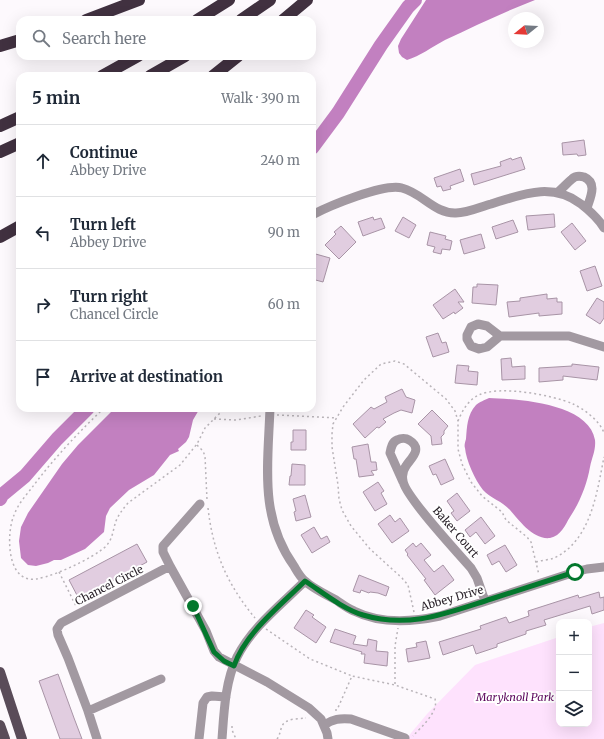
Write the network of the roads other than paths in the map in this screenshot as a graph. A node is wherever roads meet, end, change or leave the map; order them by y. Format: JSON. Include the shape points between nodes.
{"nodes":[{"id":1,"x":139,"y":0,"type":"edge"},
{"id":2,"x":228,"y":0,"type":"edge"},
{"id":3,"x":270,"y":0,"type":"edge"},
{"id":4,"x":307,"y":0,"type":"edge"},
{"id":5,"x":97,"y":16,"type":"edge"},
{"id":6,"x":203,"y":16,"type":"edge"},
{"id":7,"x":247,"y":16,"type":"edge"},
{"id":8,"x":288,"y":16,"type":"edge"},
{"id":9,"x":16,"y":41,"type":"edge"},
{"id":10,"x":0,"y":46,"type":"edge"},
{"id":11,"x":131,"y":60,"type":"edge"},
{"id":12,"x":177,"y":60,"type":"edge"},
{"id":13,"x":233,"y":60,"type":"edge"},
{"id":14,"x":109,"y":72,"type":"edge"},
{"id":15,"x":157,"y":72,"type":"edge"},
{"id":16,"x":218,"y":72,"type":"edge"},
{"id":17,"x":16,"y":119,"type":"edge"},
{"id":18,"x":0,"y":126,"type":"edge"},
{"id":19,"x":16,"y":145,"type":"edge"},
{"id":20,"x":0,"y":152,"type":"edge"},
{"id":21,"x":558,"y":192,"type":"junction"},
{"id":22,"x":587,"y":208,"type":"junction"},
{"id":23,"x":316,"y":213,"type":"edge"},
{"id":24,"x":16,"y":228,"type":"edge"},
{"id":25,"x":604,"y":228,"type":"edge"},
{"id":26,"x":0,"y":237,"type":"edge"},
{"id":27,"x":500,"y":336,"type":"dead end"},
{"id":28,"x":604,"y":347,"type":"edge"},
{"id":29,"x":270,"y":412,"type":"edge"},
{"id":30,"x":403,"y":482,"type":"dead end"},
{"id":31,"x":200,"y":504,"type":"dead end"},
{"id":32,"x":170,"y":566,"type":"junction"},
{"id":33,"x":604,"y":567,"type":"edge"},
{"id":34,"x":305,"y":581,"type":"junction"},
{"id":35,"x":485,"y":601,"type":"junction"},
{"id":36,"x":234,"y":666,"type":"junction"},
{"id":37,"x":0,"y":672,"type":"edge"},
{"id":38,"x":161,"y":679,"type":"dead end"},
{"id":39,"x":3,"y":693,"type":"edge"},
{"id":40,"x":226,"y":697,"type":"junction"},
{"id":41,"x":88,"y":711,"type":"junction"},
{"id":42,"x":0,"y":725,"type":"edge"},
{"id":43,"x":324,"y":726,"type":"junction"},
{"id":44,"x":5,"y":739,"type":"edge"},
{"id":45,"x":22,"y":739,"type":"edge"},
{"id":46,"x":97,"y":739,"type":"edge"},
{"id":47,"x":199,"y":739,"type":"edge"},
{"id":48,"x":222,"y":739,"type":"edge"},
{"id":49,"x":328,"y":739,"type":"edge"},
{"id":50,"x":408,"y":739,"type":"edge"}],
"edges":[{"from":1,"to":5,"type":"highway"},
{"from":2,"to":6,"type":"highway"},
{"from":3,"to":7,"type":"highway"},
{"from":4,"to":8,"type":"highway"},
{"from":9,"to":10,"type":"highway"},
{"from":11,"to":14,"type":"highway"},
{"from":12,"to":15,"type":"highway"},
{"from":13,"to":16,"type":"highway"},
{"from":17,"to":18,"type":"highway"},
{"from":19,"to":20,"type":"highway"},
{"from":21,"to":22,"type":"street"},
{"from":21,"to":22,"type":"street","via":[[572,179],[585,178],[592,188]]},
{"from":21,"to":23,"type":"street","via":[[528,193],[455,213],[442,211],[402,188],[381,189]]},
{"from":22,"to":25,"type":"street"},
{"from":24,"to":26,"type":"highway"},
{"from":27,"to":28,"type":"street","via":[[569,336]]},
{"from":29,"to":34,"type":"street","via":[[268,497],[271,516],[285,553]]},
{"from":30,"to":35,"type":"street","name":"Baker Court","via":[[413,499],[471,568]]},
{"from":31,"to":32,"type":"street","via":[[163,546]]},
{"from":32,"to":36,"type":"street","via":[[193,606],[214,652]]},
{"from":32,"to":41,"type":"street","name":"Chancel Circle","via":[[61,623],[57,632]]},
{"from":33,"to":35,"type":"street","name":"Abbey Drive","via":[[587,569]]},
{"from":34,"to":35,"type":"street","name":"Abbey Drive","via":[[354,611],[374,618],[399,621],[440,616]]},
{"from":34,"to":36,"type":"street","via":[[262,624]]},
{"from":36,"to":40,"type":"street"},
{"from":36,"to":43,"type":"street","via":[[309,708]]},
{"from":37,"to":39,"type":"main road"},
{"from":38,"to":41,"type":"street"},
{"from":39,"to":45,"type":"main road"},
{"from":40,"to":47,"type":"street","via":[[207,697],[203,703]]},
{"from":40,"to":48,"type":"street"},
{"from":41,"to":46,"type":"street","name":"Chancel Circle"},
{"from":42,"to":44,"type":"main road"},
{"from":43,"to":49,"type":"street"},
{"from":43,"to":50,"type":"street","via":[[332,720],[351,719]]}]}
